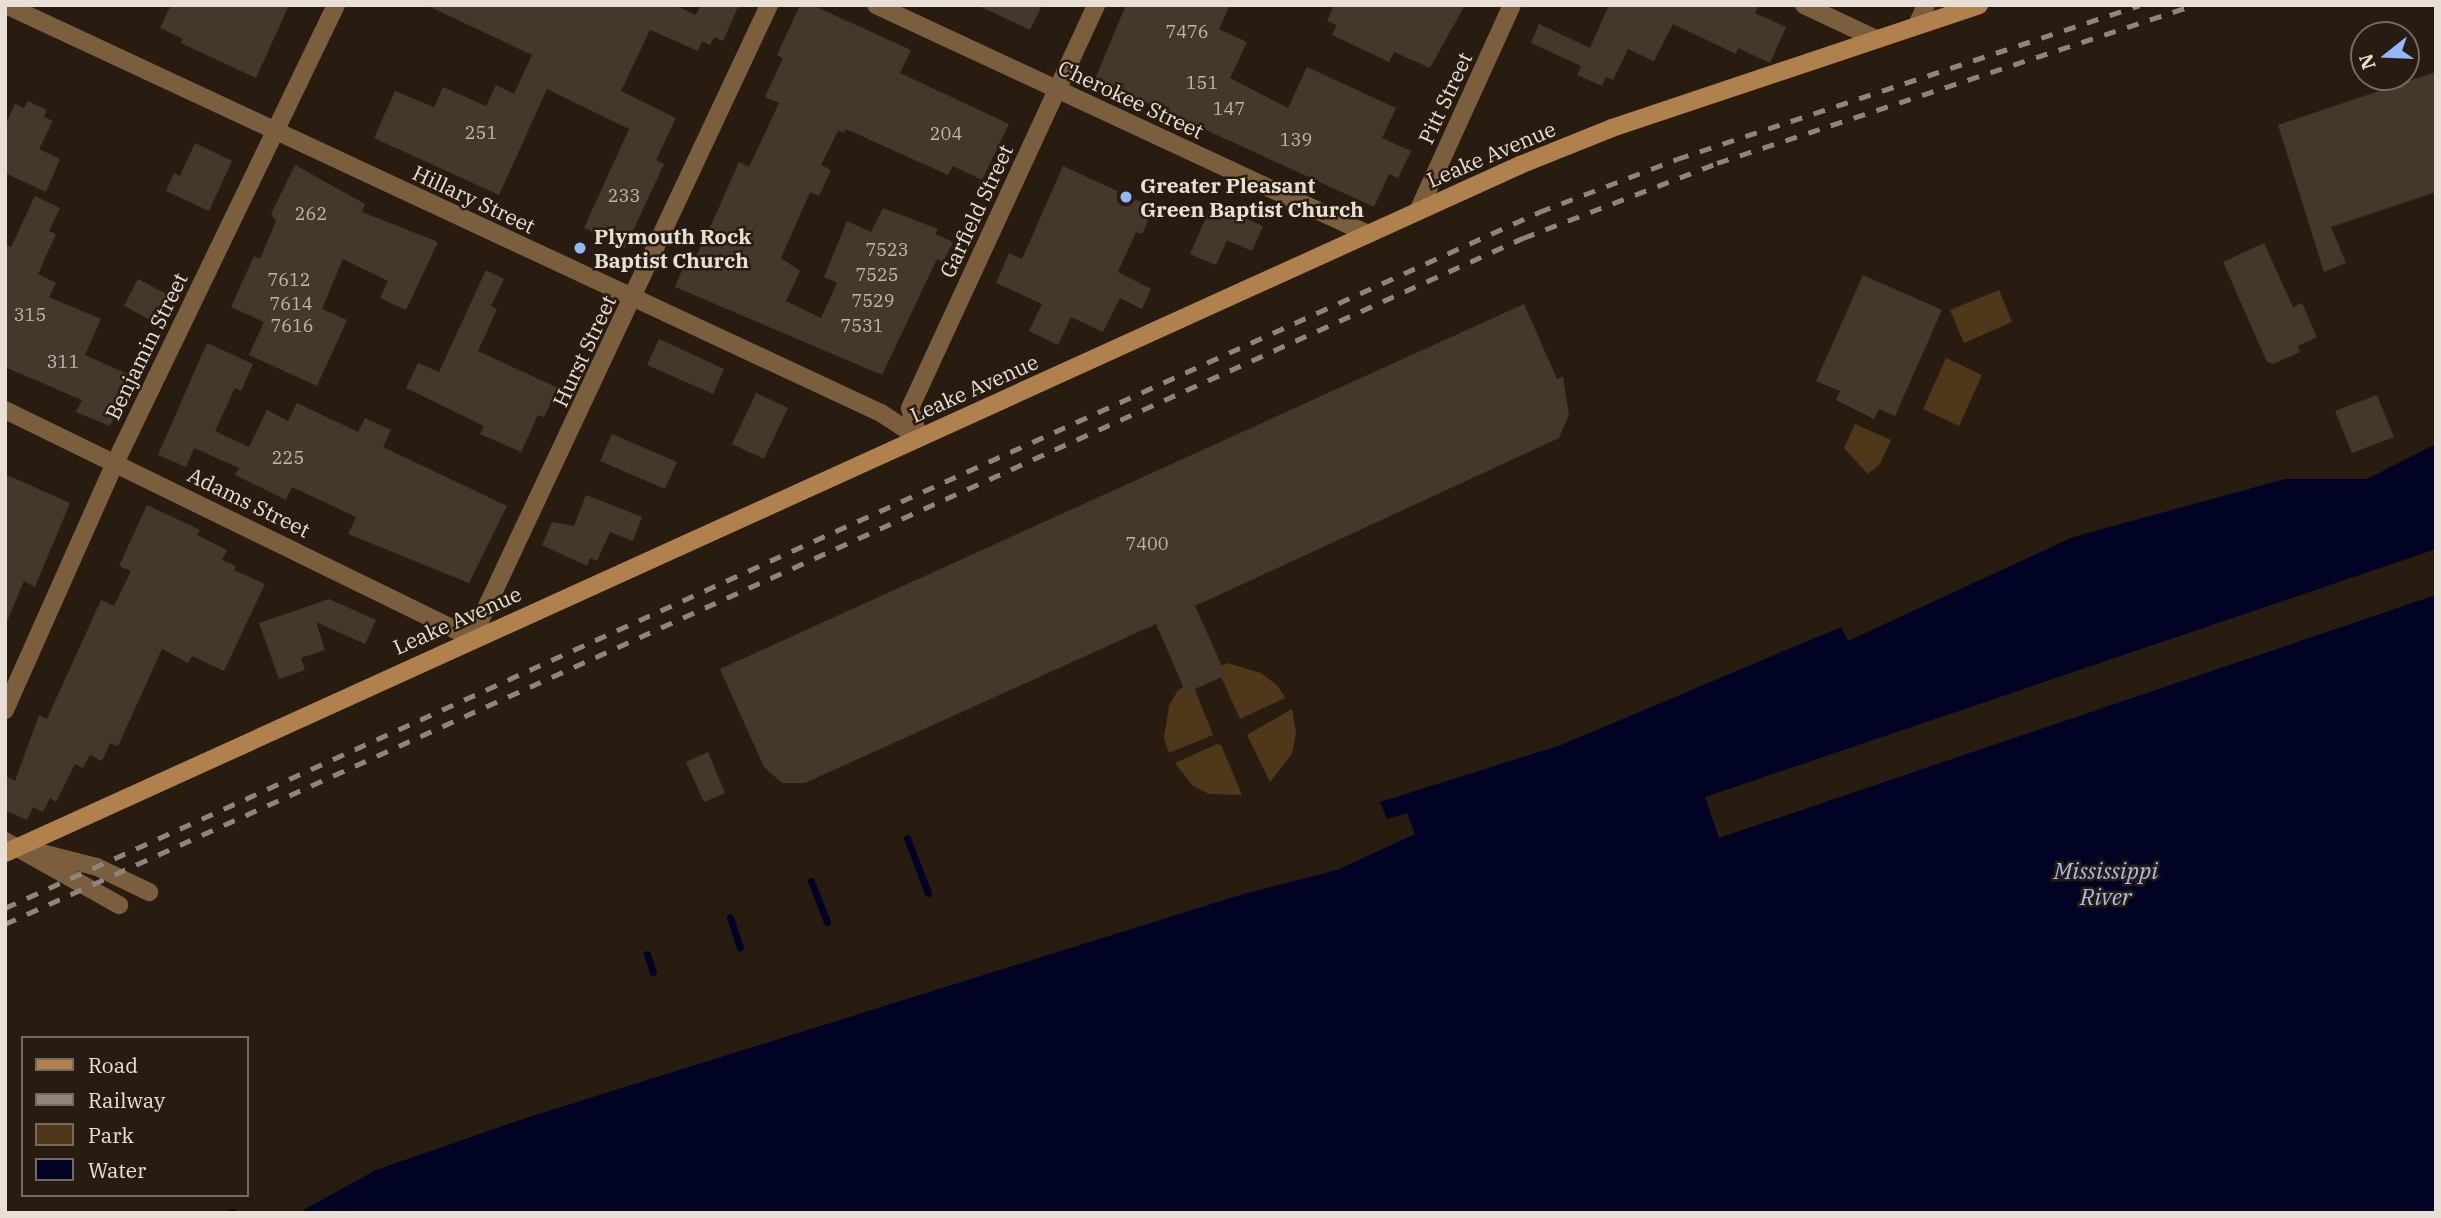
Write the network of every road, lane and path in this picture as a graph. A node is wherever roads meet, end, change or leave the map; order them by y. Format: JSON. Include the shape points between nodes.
{"nodes":[{"id":1,"x":6,"y":5,"type":"edge"},
{"id":2,"x":336,"y":5,"type":"edge"},
{"id":3,"x":769,"y":5,"type":"edge"},
{"id":4,"x":876,"y":5,"type":"edge"},
{"id":5,"x":1096,"y":5,"type":"edge"},
{"id":6,"x":1512,"y":5,"type":"edge"},
{"id":7,"x":1804,"y":5,"type":"edge"},
{"id":8,"x":1926,"y":5,"type":"edge"},
{"id":9,"x":1979,"y":5,"type":"edge"},
{"id":10,"x":1917,"y":25,"type":"junction"},
{"id":11,"x":1876,"y":39,"type":"junction"},
{"id":12,"x":1057,"y":90,"type":"junction"},
{"id":13,"x":275,"y":132,"type":"junction"},
{"id":14,"x":1419,"y":209,"type":"junction"},
{"id":15,"x":1368,"y":234,"type":"junction"},
{"id":16,"x":634,"y":298,"type":"junction"},
{"id":17,"x":5,"y":410,"type":"edge"},
{"id":18,"x":919,"y":438,"type":"junction"},
{"id":19,"x":116,"y":461,"type":"junction"},
{"id":20,"x":472,"y":638,"type":"junction"},
{"id":21,"x":5,"y":710,"type":"edge"},
{"id":22,"x":9,"y":847,"type":"edge"},
{"id":23,"x":149,"y":892,"type":"dead end"},
{"id":24,"x":119,"y":905,"type":"dead end"}],
"edges":[{"from":1,"to":13,"type":"street","name":"Hillary Street"},
{"from":2,"to":13,"type":"street","name":"Benjamin Street"},
{"from":3,"to":16,"type":"street","name":"Hurst Street"},
{"from":4,"to":12,"type":"street","name":"Cherokee Street"},
{"from":5,"to":12,"type":"street","name":"Garfield Street"},
{"from":6,"to":14,"type":"street","name":"Pitt Street"},
{"from":7,"to":11,"type":"street"},
{"from":8,"to":10,"type":"street"},
{"from":9,"to":10,"type":"street","name":"Leake Avenue"},
{"from":10,"to":11,"type":"street","name":"Leake Avenue"},
{"from":11,"to":14,"type":"street","name":"Leake Avenue","via":[[1612,128]]},
{"from":12,"to":15,"type":"street","name":"Cherokee Street"},
{"from":12,"to":18,"type":"street","name":"Garfield Street","via":[[910,408]]},
{"from":13,"to":16,"type":"street","name":"Hillary Street"},
{"from":13,"to":19,"type":"street","name":"Benjamin Street"},
{"from":14,"to":15,"type":"street","name":"Leake Avenue"},
{"from":15,"to":18,"type":"street","name":"Leake Avenue"},
{"from":16,"to":18,"type":"street","name":"Hillary Street","via":[[881,413]]},
{"from":16,"to":20,"type":"street","name":"Hurst Street"},
{"from":17,"to":19,"type":"street","name":"Adams Street"},
{"from":18,"to":20,"type":"street","name":"Leake Avenue"},
{"from":19,"to":20,"type":"street","name":"Adams Street"},
{"from":19,"to":21,"type":"street","name":"Benjamin Street"},
{"from":20,"to":22,"type":"street","name":"Leake Avenue"},
{"from":22,"to":23,"type":"street","via":[[97,867]]},
{"from":22,"to":24,"type":"street"}]}
